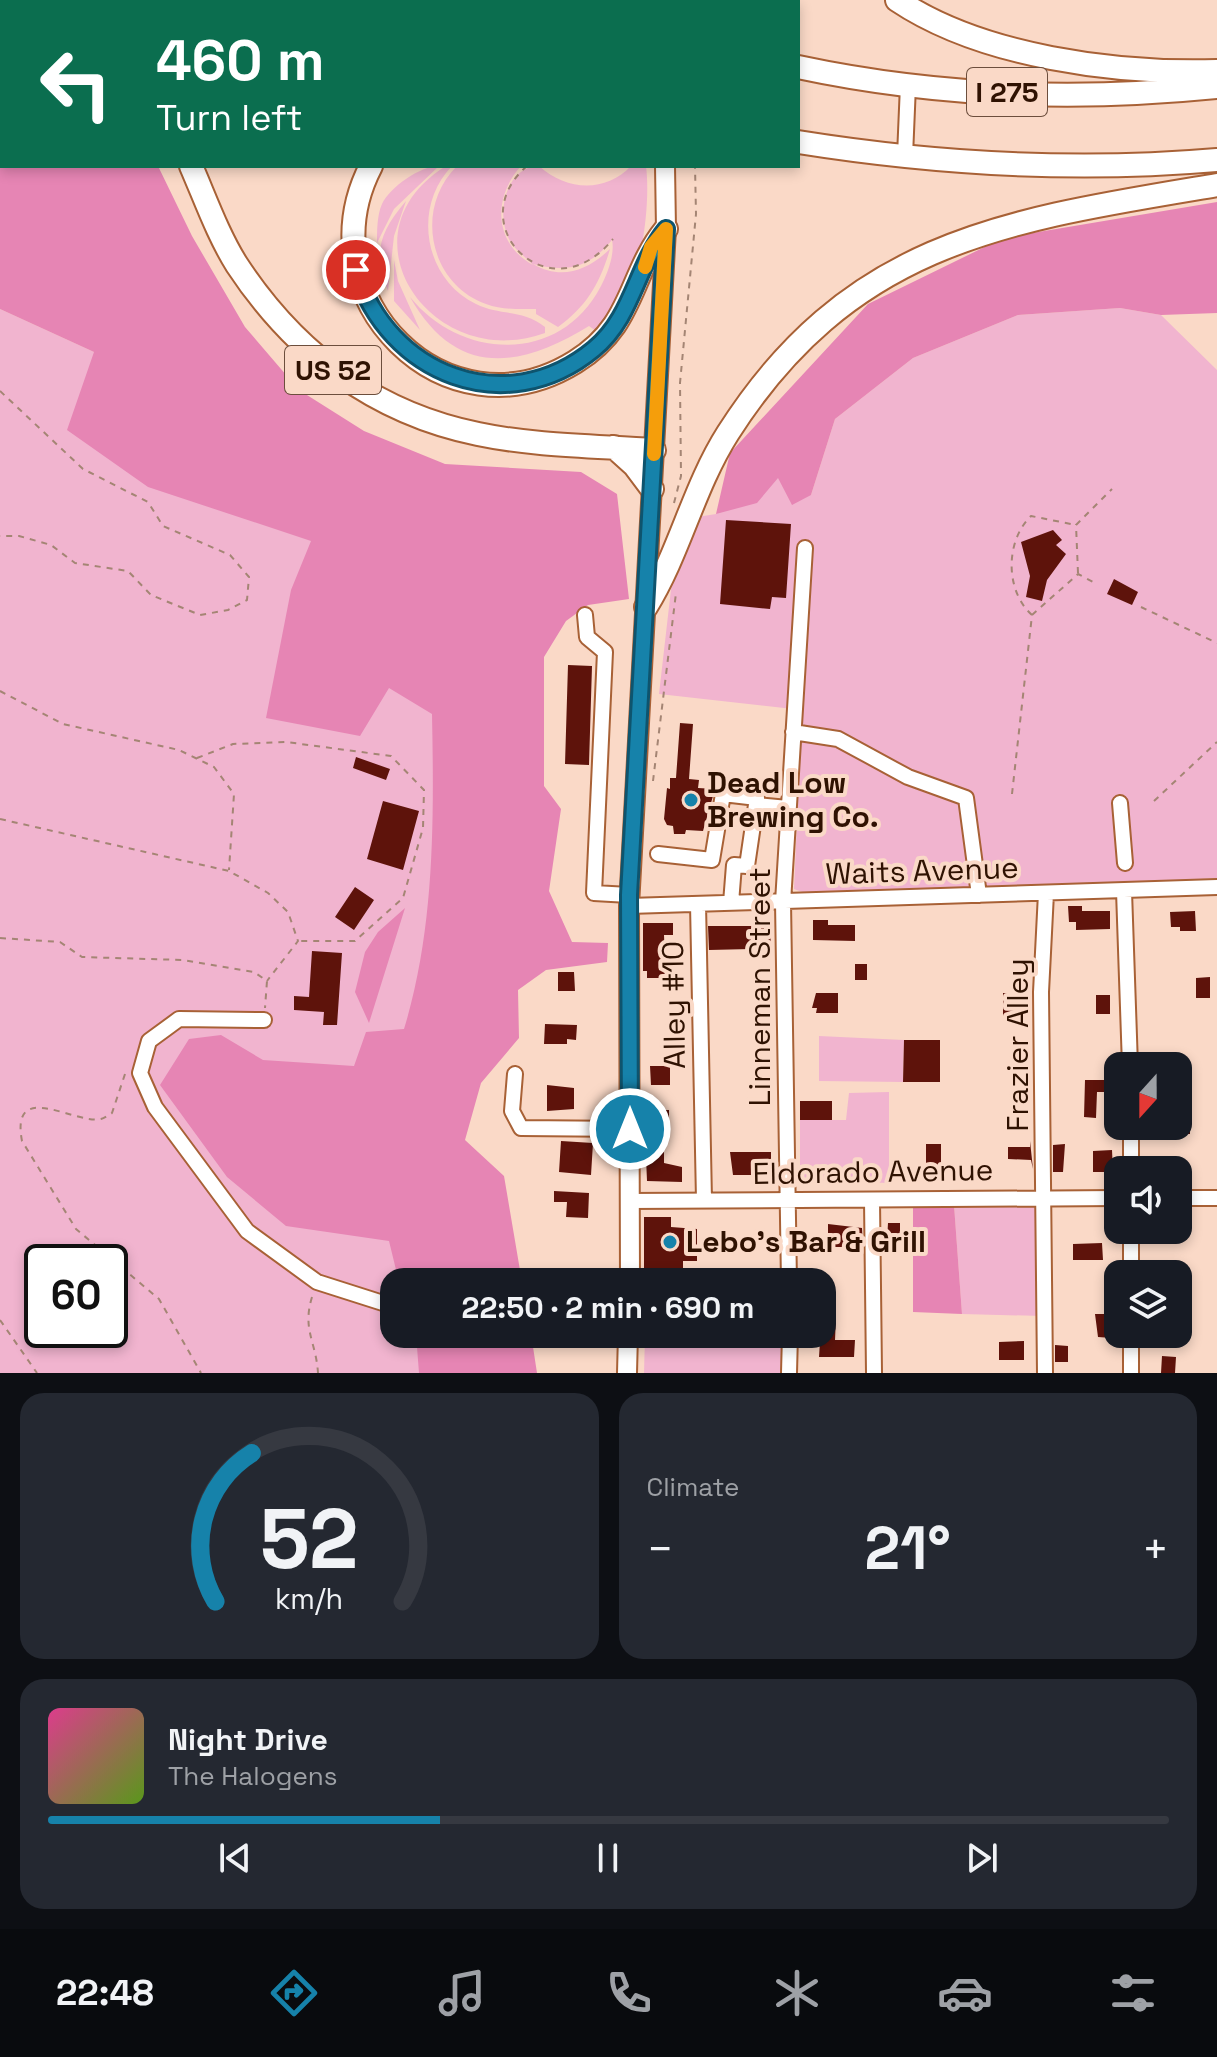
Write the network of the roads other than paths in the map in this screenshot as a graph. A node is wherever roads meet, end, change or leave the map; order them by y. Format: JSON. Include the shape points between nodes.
{"nodes":[{"id":1,"x":897,"y":0,"type":"edge"},
{"id":2,"x":800,"y":67,"type":"edge"},
{"id":3,"x":1217,"y":71,"type":"edge"},
{"id":4,"x":908,"y":85,"type":"junction"},
{"id":5,"x":1217,"y":87,"type":"edge"},
{"id":6,"x":800,"y":142,"type":"edge"},
{"id":7,"x":905,"y":156,"type":"junction"},
{"id":8,"x":1217,"y":160,"type":"edge"},
{"id":9,"x":192,"y":168,"type":"edge"},
{"id":10,"x":370,"y":168,"type":"edge"},
{"id":11,"x":665,"y":168,"type":"edge"},
{"id":12,"x":1217,"y":185,"type":"edge"},
{"id":13,"x":666,"y":229,"type":"junction"},
{"id":14,"x":614,"y":447,"type":"junction"},
{"id":15,"x":654,"y":450,"type":"junction"},
{"id":16,"x":652,"y":489,"type":"junction"},
{"id":17,"x":805,"y":548,"type":"dead end"},
{"id":18,"x":646,"y":607,"type":"junction"},
{"id":19,"x":585,"y":615,"type":"dead end"},
{"id":20,"x":793,"y":732,"type":"junction"},
{"id":21,"x":1120,"y":803,"type":"dead end"},
{"id":22,"x":756,"y":805,"type":"junction"},
{"id":23,"x":788,"y":808,"type":"junction"},
{"id":24,"x":658,"y":854,"type":"dead end"},
{"id":25,"x":712,"y":860,"type":"junction"},
{"id":26,"x":1125,"y":863,"type":"dead end"},
{"id":27,"x":734,"y":865,"type":"junction"},
{"id":28,"x":1217,"y":887,"type":"edge"},
{"id":29,"x":1124,"y":891,"type":"junction"},
{"id":30,"x":1046,"y":893,"type":"junction"},
{"id":31,"x":979,"y":895,"type":"junction"},
{"id":32,"x":629,"y":901,"type":"junction"},
{"id":33,"x":783,"y":902,"type":"junction"},
{"id":34,"x":731,"y":903,"type":"junction"},
{"id":35,"x":698,"y":904,"type":"junction"},
{"id":36,"x":264,"y":1020,"type":"road end"},
{"id":37,"x":1130,"y":1052,"type":"edge"},
{"id":38,"x":515,"y":1074,"type":"dead end"},
{"id":39,"x":630,"y":1129,"type":"junction"},
{"id":40,"x":1045,"y":1197,"type":"junction"},
{"id":41,"x":1104,"y":1198,"type":"edge"},
{"id":42,"x":1192,"y":1198,"type":"edge"},
{"id":43,"x":1217,"y":1198,"type":"edge"},
{"id":44,"x":704,"y":1200,"type":"junction"},
{"id":45,"x":786,"y":1200,"type":"junction"},
{"id":46,"x":872,"y":1200,"type":"junction"},
{"id":47,"x":629,"y":1201,"type":"junction"},
{"id":48,"x":630,"y":1268,"type":"edge"},
{"id":49,"x":788,"y":1268,"type":"edge"},
{"id":50,"x":380,"y":1302,"type":"edge"},
{"id":51,"x":628,"y":1348,"type":"edge"},
{"id":52,"x":790,"y":1348,"type":"edge"},
{"id":53,"x":1131,"y":1348,"type":"edge"},
{"id":54,"x":627,"y":1373,"type":"edge"},
{"id":55,"x":789,"y":1373,"type":"edge"},
{"id":56,"x":874,"y":1373,"type":"edge"},
{"id":57,"x":1045,"y":1373,"type":"edge"},
{"id":58,"x":1131,"y":1373,"type":"edge"}],
"edges":[{"from":1,"to":3,"type":"highway","via":[[979,38],[1026,52],[1123,67]]},
{"from":2,"to":4,"type":"highway","number":"I 275"},
{"from":4,"to":5,"type":"highway","number":"I 275","via":[[1091,93]]},
{"from":4,"to":7,"type":"street"},
{"from":6,"to":7,"type":"highway","number":"I 275"},
{"from":7,"to":8,"type":"highway","number":"I 275","via":[[1062,166]]},
{"from":9,"to":14,"type":"highway","number":"US 52","via":[[235,262],[270,310],[307,350],[356,387],[408,414],[482,435]]},
{"from":10,"to":13,"type":"highway","via":[[356,199],[352,232],[356,270],[367,301],[386,331],[410,354],[460,379],[492,384],[535,379],[595,349],[622,316],[651,247]]},
{"from":11,"to":13,"type":"main road"},
{"from":12,"to":18,"type":"highway","via":[[980,232],[896,269],[836,308],[794,347],[729,432],[701,479],[669,569]]},
{"from":13,"to":15,"type":"main road"},
{"from":14,"to":15,"type":"highway","number":"US 52"},
{"from":14,"to":16,"type":"highway"},
{"from":15,"to":16,"type":"main road"},
{"from":16,"to":18,"type":"main road"},
{"from":17,"to":20,"type":"street","name":"Linneman Street"},
{"from":18,"to":32,"type":"main road"},
{"from":19,"to":32,"type":"street","name":"Waits Avenue","via":[[587,637],[605,652],[594,893]]},
{"from":20,"to":23,"type":"street","name":"Linneman Street"},
{"from":20,"to":31,"type":"street","via":[[838,739],[908,777],[966,798]]},
{"from":21,"to":26,"type":"street"},
{"from":22,"to":23,"type":"street"},
{"from":22,"to":25,"type":"street","via":[[757,798],[723,794]]},
{"from":22,"to":27,"type":"street","via":[[747,866]]},
{"from":23,"to":33,"type":"street","name":"Linneman Street"},
{"from":24,"to":25,"type":"street"},
{"from":25,"to":27,"type":"street"},
{"from":27,"to":34,"type":"street"},
{"from":28,"to":29,"type":"street","name":"Waits Avenue"},
{"from":29,"to":30,"type":"street","name":"Waits Avenue"},
{"from":29,"to":37,"type":"street"},
{"from":30,"to":31,"type":"street","name":"Waits Avenue"},
{"from":30,"to":40,"type":"street","name":"Frazier Alley","via":[[1041,992]]},
{"from":31,"to":33,"type":"street","name":"Waits Avenue"},
{"from":32,"to":35,"type":"street","name":"Waits Avenue"},
{"from":32,"to":39,"type":"main road"},
{"from":33,"to":34,"type":"street","name":"Waits Avenue"},
{"from":33,"to":45,"type":"street","name":"Linneman Street"},
{"from":34,"to":35,"type":"street","name":"Waits Avenue"},
{"from":35,"to":44,"type":"street","name":"Alley #10"},
{"from":36,"to":50,"type":"street","via":[[179,1019],[149,1041],[140,1073],[155,1107],[247,1231],[317,1282]]},
{"from":38,"to":39,"type":"street","via":[[512,1111],[521,1128]]},
{"from":39,"to":47,"type":"main road"},
{"from":40,"to":41,"type":"street","name":"Eldorado Avenue"},
{"from":40,"to":46,"type":"street","name":"Eldorado Avenue"},
{"from":40,"to":57,"type":"street","name":"Frazier Alley"},
{"from":42,"to":43,"type":"street"},
{"from":44,"to":45,"type":"street","name":"Eldorado Avenue"},
{"from":44,"to":47,"type":"street","name":"Eldorado Avenue"},
{"from":45,"to":46,"type":"street","name":"Eldorado Avenue"},
{"from":45,"to":49,"type":"street","name":"Linneman Street"},
{"from":46,"to":56,"type":"street"},
{"from":47,"to":48,"type":"main road"},
{"from":51,"to":54,"type":"main road"},
{"from":52,"to":55,"type":"street"},
{"from":53,"to":58,"type":"street"}]}
